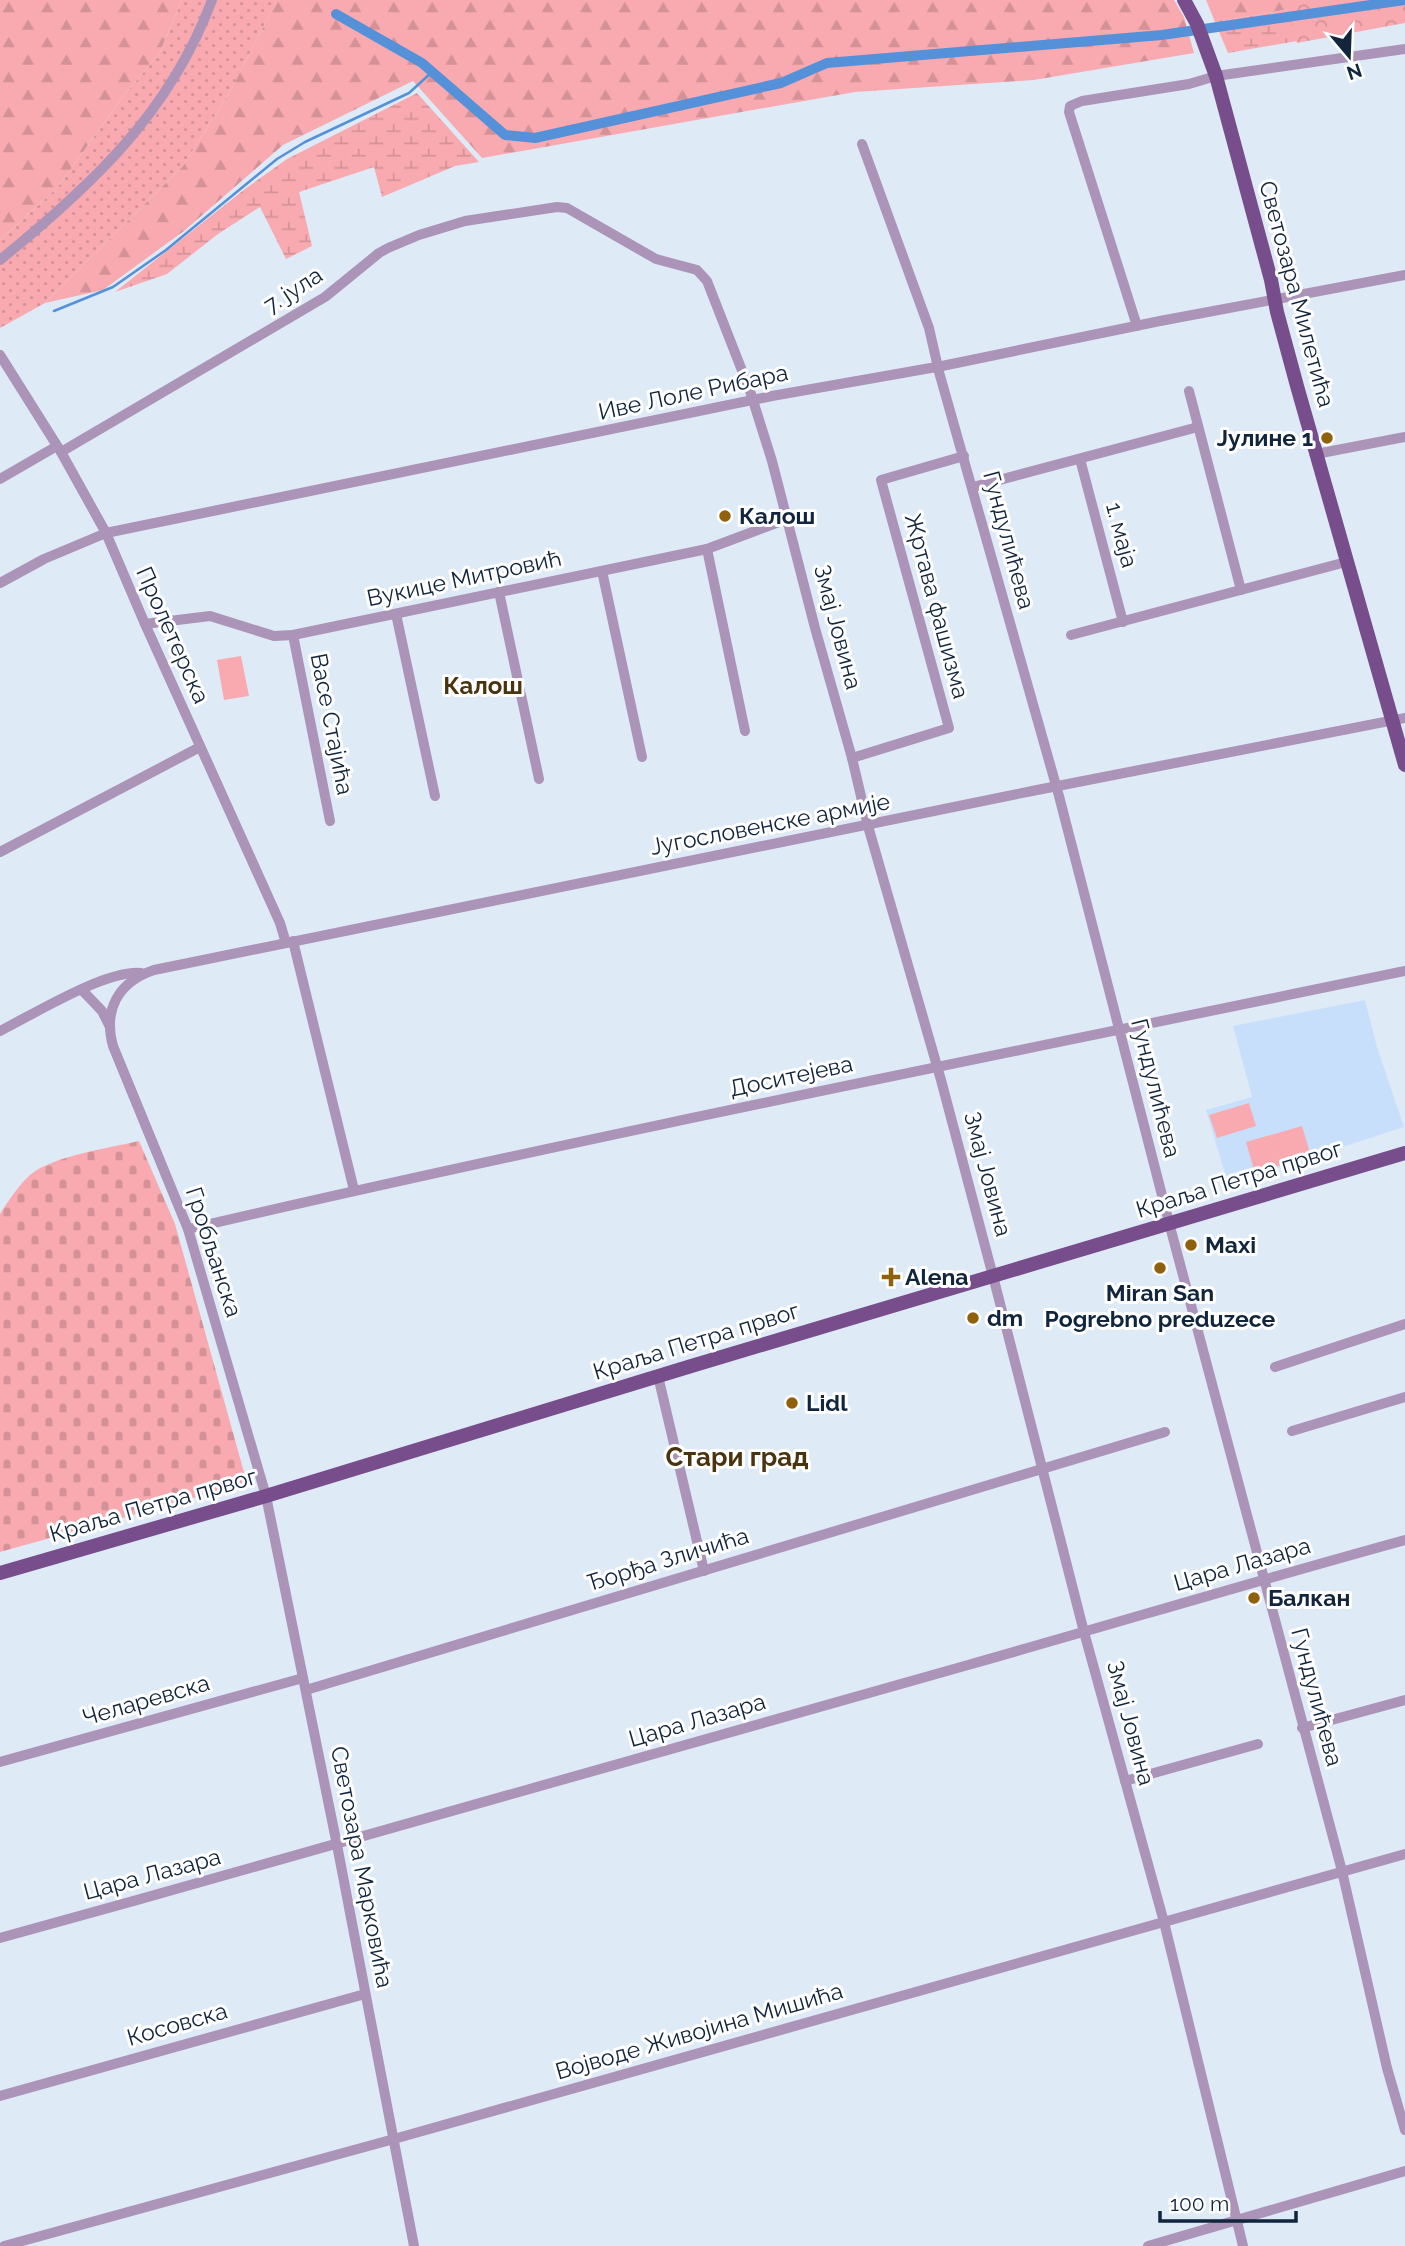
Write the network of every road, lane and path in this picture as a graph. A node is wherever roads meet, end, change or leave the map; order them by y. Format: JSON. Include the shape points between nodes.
{"nodes":[{"id":1,"x":212,"y":0,"type":"edge"},
{"id":2,"x":1184,"y":0,"type":"edge"},
{"id":3,"x":1405,"y":49,"type":"edge"},
{"id":4,"x":1216,"y":76,"type":"junction"},
{"id":5,"x":862,"y":144,"type":"dead end"},
{"id":6,"x":562,"y":207,"type":"joint"},
{"id":7,"x":0,"y":260,"type":"edge"},
{"id":8,"x":1405,"y":275,"type":"edge"},
{"id":9,"x":1276,"y":299,"type":"junction"},
{"id":10,"x":1137,"y":327,"type":"junction"},
{"id":11,"x":0,"y":355,"type":"edge"},
{"id":12,"x":938,"y":366,"type":"junction"},
{"id":13,"x":1189,"y":391,"type":"dead end"},
{"id":14,"x":753,"y":401,"type":"junction"},
{"id":15,"x":1198,"y":427,"type":"junction"},
{"id":16,"x":1405,"y":436,"type":"edge"},
{"id":17,"x":59,"y":449,"type":"junction"},
{"id":18,"x":1316,"y":454,"type":"junction"},
{"id":19,"x":964,"y":456,"type":"junction"},
{"id":20,"x":1080,"y":459,"type":"junction"},
{"id":21,"x":0,"y":479,"type":"edge"},
{"id":22,"x":973,"y":487,"type":"junction"},
{"id":23,"x":788,"y":519,"type":"junction"},
{"id":24,"x":106,"y":533,"type":"junction"},
{"id":25,"x":707,"y":549,"type":"junction"},
{"id":26,"x":1346,"y":562,"type":"junction"},
{"id":27,"x":602,"y":571,"type":"junction"},
{"id":28,"x":0,"y":583,"type":"edge"},
{"id":29,"x":1241,"y":590,"type":"junction"},
{"id":30,"x":499,"y":593,"type":"junction"},
{"id":31,"x":396,"y":614,"type":"junction"},
{"id":32,"x":1123,"y":622,"type":"junction"},
{"id":33,"x":145,"y":624,"type":"junction"},
{"id":34,"x":293,"y":635,"type":"junction"},
{"id":35,"x":1072,"y":635,"type":"dead end"},
{"id":36,"x":1399,"y":720,"type":"edge"},
{"id":37,"x":745,"y":731,"type":"dead end"},
{"id":38,"x":200,"y":747,"type":"junction"},
{"id":39,"x":642,"y":757,"type":"dead end"},
{"id":40,"x":852,"y":758,"type":"junction"},
{"id":41,"x":1405,"y":765,"type":"edge"},
{"id":42,"x":539,"y":779,"type":"dead end"},
{"id":43,"x":1056,"y":786,"type":"junction"},
{"id":44,"x":435,"y":796,"type":"dead end"},
{"id":45,"x":330,"y":821,"type":"dead end"},
{"id":46,"x":868,"y":826,"type":"junction"},
{"id":47,"x":0,"y":852,"type":"edge"},
{"id":48,"x":290,"y":942,"type":"junction"},
{"id":49,"x":1405,"y":971,"type":"edge"},
{"id":50,"x":144,"y":974,"type":"junction"},
{"id":51,"x":82,"y":990,"type":"junction"},
{"id":52,"x":108,"y":1025,"type":"junction"},
{"id":53,"x":1120,"y":1029,"type":"junction"},
{"id":54,"x":0,"y":1031,"type":"edge"},
{"id":55,"x":937,"y":1066,"type":"junction"},
{"id":56,"x":1405,"y":1153,"type":"edge"},
{"id":57,"x":354,"y":1191,"type":"junction"},
{"id":58,"x":1169,"y":1223,"type":"junction"},
{"id":59,"x":188,"y":1229,"type":"junction"},
{"id":60,"x":993,"y":1276,"type":"junction"},
{"id":61,"x":1405,"y":1324,"type":"edge"},
{"id":62,"x":1275,"y":1367,"type":"dead end"},
{"id":63,"x":658,"y":1377,"type":"junction"},
{"id":64,"x":1405,"y":1397,"type":"edge"},
{"id":65,"x":1292,"y":1431,"type":"dead end"},
{"id":66,"x":1165,"y":1432,"type":"dead end"},
{"id":67,"x":1041,"y":1467,"type":"junction"},
{"id":68,"x":266,"y":1496,"type":"junction"},
{"id":69,"x":1405,"y":1540,"type":"edge"},
{"id":70,"x":704,"y":1571,"type":"junction"},
{"id":71,"x":0,"y":1573,"type":"edge"},
{"id":72,"x":1264,"y":1578,"type":"junction"},
{"id":73,"x":1084,"y":1632,"type":"junction"},
{"id":74,"x":303,"y":1678,"type":"junction"},
{"id":75,"x":306,"y":1690,"type":"junction"},
{"id":76,"x":1405,"y":1700,"type":"edge"},
{"id":77,"x":1302,"y":1728,"type":"junction"},
{"id":78,"x":1258,"y":1744,"type":"dead end"},
{"id":79,"x":0,"y":1762,"type":"edge"},
{"id":80,"x":1125,"y":1781,"type":"junction"},
{"id":81,"x":337,"y":1845,"type":"junction"},
{"id":82,"x":1405,"y":1854,"type":"edge"},
{"id":83,"x":1342,"y":1871,"type":"junction"},
{"id":84,"x":1164,"y":1922,"type":"junction"},
{"id":85,"x":0,"y":1938,"type":"edge"},
{"id":86,"x":365,"y":1994,"type":"junction"},
{"id":87,"x":0,"y":2096,"type":"edge"},
{"id":88,"x":1405,"y":2130,"type":"edge"},
{"id":89,"x":394,"y":2139,"type":"junction"},
{"id":90,"x":1405,"y":2171,"type":"edge"},
{"id":91,"x":1236,"y":2221,"type":"junction"},
{"id":92,"x":1168,"y":2243,"type":"edge"},
{"id":93,"x":4,"y":2246,"type":"edge"},
{"id":94,"x":414,"y":2246,"type":"edge"},
{"id":95,"x":1148,"y":2246,"type":"edge"},
{"id":96,"x":1243,"y":2246,"type":"edge"}],
"edges":[{"from":1,"to":7,"type":"street","via":[[174,75],[128,142],[92,181]]},
{"from":2,"to":4,"type":"main road","name":"Светозара Милетића"},
{"from":3,"to":4,"type":"street"},
{"from":4,"to":9,"type":"main road","name":"Светозара Милетића"},
{"from":4,"to":10,"type":"street","via":[[1070,106]]},
{"from":5,"to":12,"type":"street","name":"Гундулићева","via":[[929,328]]},
{"from":6,"to":14,"type":"street","name":"Змај Јовина","via":[[656,259],[704,276]]},
{"from":6,"to":17,"type":"street","name":"7. јула","via":[[465,221],[388,248],[325,297]]},
{"from":8,"to":9,"type":"street","name":"Иве Лоле Рибара"},
{"from":9,"to":10,"type":"street","name":"Иве Лоле Рибара"},
{"from":9,"to":18,"type":"main road","name":"Светозара Милетића"},
{"from":10,"to":12,"type":"street","name":"Иве Лоле Рибара"},
{"from":11,"to":17,"type":"street","name":"Пролетерска"},
{"from":12,"to":14,"type":"street","name":"Иве Лоле Рибара"},
{"from":12,"to":19,"type":"street","name":"Гундулићева"},
{"from":13,"to":15,"type":"street"},
{"from":14,"to":23,"type":"street","name":"Змај Јовина"},
{"from":14,"to":24,"type":"street","name":"Иве Лоле Рибара"},
{"from":15,"to":20,"type":"street"},
{"from":15,"to":29,"type":"street"},
{"from":16,"to":18,"type":"street"},
{"from":17,"to":21,"type":"street","name":"7. јула"},
{"from":17,"to":24,"type":"street","name":"Пролетерска"},
{"from":18,"to":26,"type":"main road","name":"Светозара Милетића"},
{"from":19,"to":22,"type":"street","name":"Гундулићева"},
{"from":19,"to":40,"type":"street","name":"Жртава фашизма","via":[[881,480],[949,728]]},
{"from":20,"to":22,"type":"street"},
{"from":20,"to":32,"type":"street","name":"1. маја"},
{"from":22,"to":43,"type":"street","name":"Гундулићева"},
{"from":23,"to":25,"type":"street","name":"Вукице Митровић"},
{"from":23,"to":40,"type":"street","name":"Змај Јовина"},
{"from":24,"to":28,"type":"street","name":"Иве Лоле Рибара"},
{"from":24,"to":33,"type":"street","name":"Пролетерска"},
{"from":25,"to":27,"type":"street","name":"Вукице Митровић"},
{"from":25,"to":37,"type":"street"},
{"from":26,"to":29,"type":"street"},
{"from":26,"to":36,"type":"main road","name":"Светозара Милетића"},
{"from":27,"to":30,"type":"street","name":"Вукице Митровић"},
{"from":27,"to":39,"type":"street"},
{"from":29,"to":32,"type":"street"},
{"from":30,"to":31,"type":"street","name":"Вукице Митровић"},
{"from":30,"to":42,"type":"street"},
{"from":31,"to":34,"type":"street","name":"Вукице Митровић"},
{"from":31,"to":44,"type":"street"},
{"from":32,"to":35,"type":"street"},
{"from":33,"to":34,"type":"street","name":"Вукице Митровић","via":[[210,616],[274,635]]},
{"from":33,"to":38,"type":"street","name":"Пролетерска"},
{"from":34,"to":45,"type":"street","name":"Васе Стајића"},
{"from":36,"to":41,"type":"main road","name":"Светозара Милетића"},
{"from":36,"to":43,"type":"street","name":"Југословенске армије"},
{"from":38,"to":47,"type":"street"},
{"from":38,"to":48,"type":"street","name":"Пролетерска"},
{"from":40,"to":46,"type":"street","name":"Змај Јовина"},
{"from":43,"to":46,"type":"street","name":"Југословенске армије"},
{"from":43,"to":53,"type":"street","name":"Гундулићева"},
{"from":46,"to":48,"type":"street","name":"Југословенске армије"},
{"from":46,"to":55,"type":"street","name":"Змај Јовина"},
{"from":48,"to":50,"type":"street","name":"Југословенске армије"},
{"from":48,"to":57,"type":"street","name":"Пролетерска"},
{"from":49,"to":53,"type":"street","name":"Доситејева"},
{"from":50,"to":51,"type":"street","name":"Југословенске армије","via":[[119,975]]},
{"from":50,"to":52,"type":"street","name":"Југословенске армије","via":[[127,984],[114,1002]]},
{"from":51,"to":52,"type":"street","via":[[102,1011]]},
{"from":51,"to":54,"type":"street","name":"Југословенске армије"},
{"from":52,"to":59,"type":"street","name":"Гробљанска"},
{"from":53,"to":55,"type":"street","name":"Доситејева"},
{"from":53,"to":58,"type":"street","name":"Гундулићева"},
{"from":55,"to":57,"type":"street","name":"Доситејева"},
{"from":55,"to":60,"type":"street","name":"Змај Јовина"},
{"from":56,"to":58,"type":"main road","name":"Краља Петра првог"},
{"from":57,"to":59,"type":"street","name":"Доситејева"},
{"from":58,"to":60,"type":"main road","name":"Краља Петра првог"},
{"from":58,"to":72,"type":"street","name":"Гундулићева"},
{"from":59,"to":68,"type":"street","name":"Гробљанска"},
{"from":60,"to":63,"type":"main road","name":"Краља Петра првог"},
{"from":60,"to":67,"type":"street","name":"Змај Јовина"},
{"from":61,"to":62,"type":"street"},
{"from":63,"to":68,"type":"main road","name":"Краља Петра првог"},
{"from":63,"to":70,"type":"street"},
{"from":64,"to":65,"type":"street"},
{"from":66,"to":67,"type":"street","name":"Ђорђа Зличића"},
{"from":67,"to":70,"type":"street","name":"Ђорђа Зличића"},
{"from":67,"to":73,"type":"street","name":"Змај Јовина"},
{"from":68,"to":71,"type":"main road","name":"Краља Петра првог"},
{"from":68,"to":74,"type":"street","name":"Светозара Марковића"},
{"from":69,"to":72,"type":"street","name":"Цара Лазара"},
{"from":70,"to":75,"type":"street","name":"Ђорђа Зличића"},
{"from":72,"to":73,"type":"street","name":"Цара Лазара"},
{"from":72,"to":77,"type":"street","name":"Гундулићева"},
{"from":73,"to":80,"type":"street","name":"Змај Јовина"},
{"from":73,"to":81,"type":"street","name":"Цара Лазара"},
{"from":74,"to":75,"type":"street","name":"Светозара Марковића"},
{"from":74,"to":79,"type":"street","name":"Челаревска"},
{"from":75,"to":81,"type":"street","name":"Светозара Марковића"},
{"from":76,"to":77,"type":"street"},
{"from":77,"to":83,"type":"street","name":"Гундулићева"},
{"from":78,"to":80,"type":"street"},
{"from":80,"to":84,"type":"street","name":"Змај Јовина"},
{"from":81,"to":85,"type":"street","name":"Цара Лазара"},
{"from":81,"to":86,"type":"street","name":"Светозара Марковића"},
{"from":82,"to":83,"type":"street","name":"Војводе Живојина Мишића"},
{"from":83,"to":84,"type":"street","name":"Војводе Живојина Мишића"},
{"from":83,"to":88,"type":"street","name":"Гундулићева"},
{"from":84,"to":89,"type":"street","name":"Војводе Живојина Мишића"},
{"from":84,"to":91,"type":"street","name":"Змај Јовина"},
{"from":86,"to":87,"type":"street","name":"Косовска"},
{"from":86,"to":89,"type":"street","name":"Светозара Марковића"},
{"from":89,"to":93,"type":"street","name":"Војводе Живојина Мишића"},
{"from":89,"to":94,"type":"street","name":"Светозара Марковића"},
{"from":90,"to":91,"type":"street"},
{"from":91,"to":92,"type":"street"},
{"from":91,"to":96,"type":"street","name":"Змај Јовина"},
{"from":92,"to":95,"type":"street"}]}
